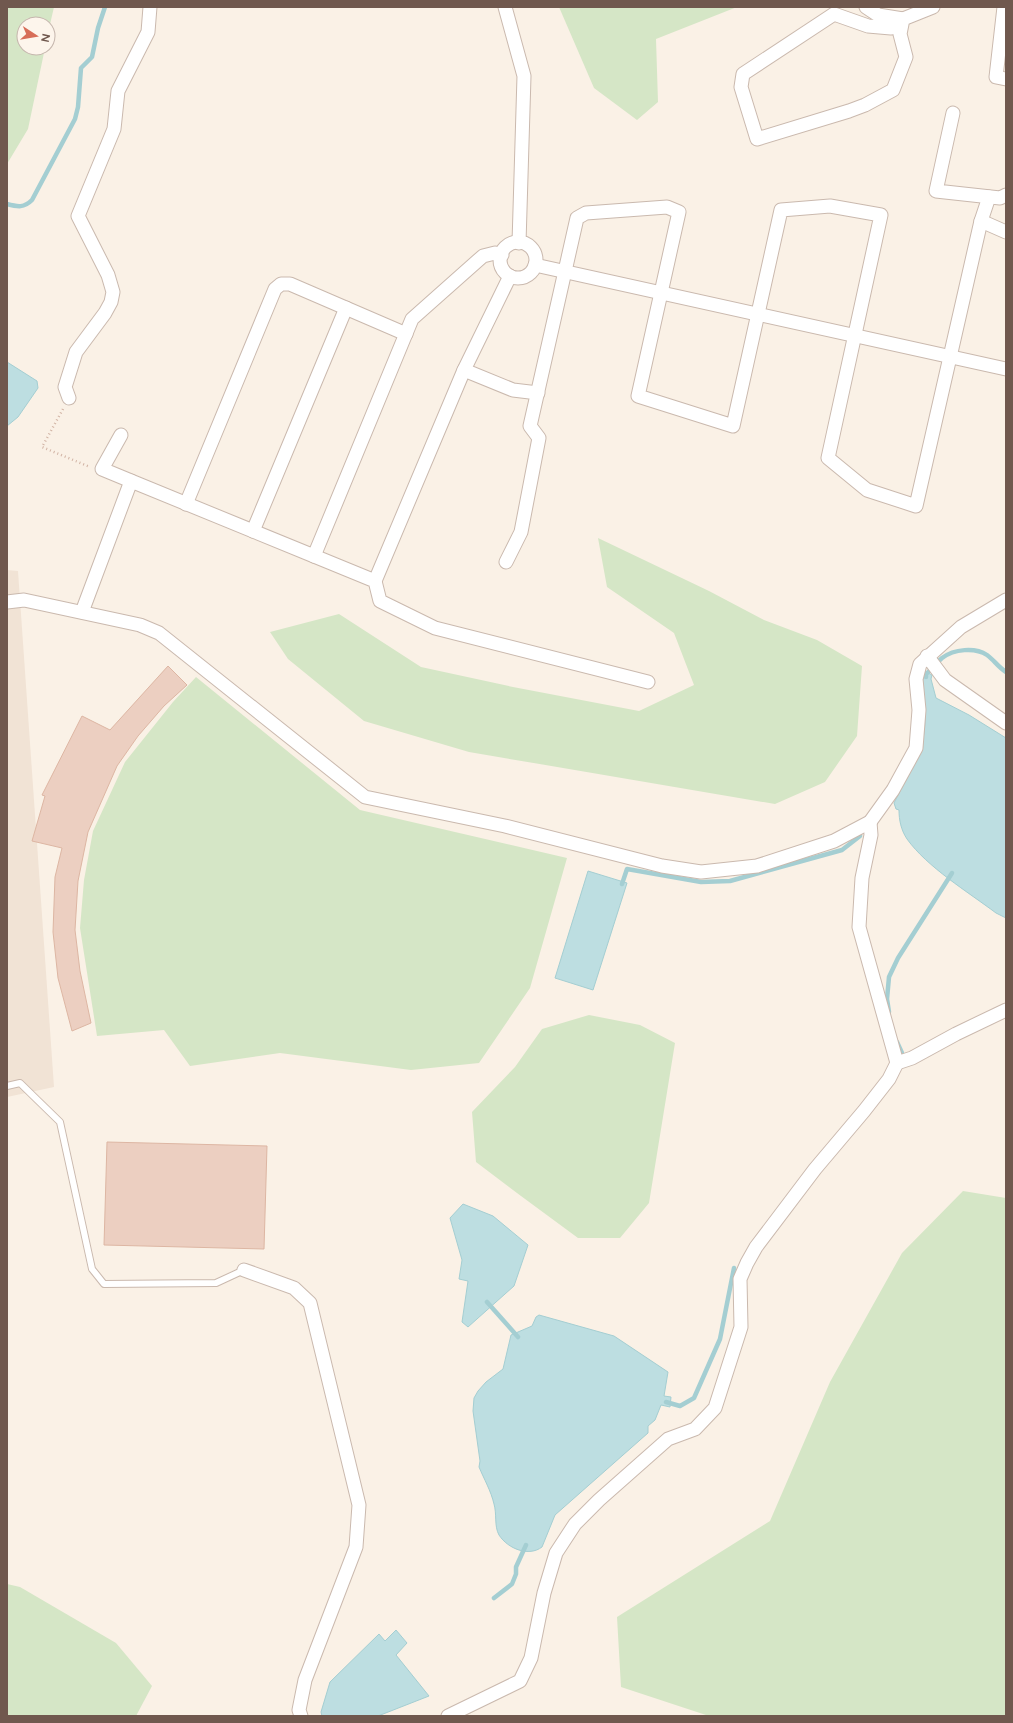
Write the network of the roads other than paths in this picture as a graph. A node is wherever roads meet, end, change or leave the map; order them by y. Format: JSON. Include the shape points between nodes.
{"nodes":[{"id":1,"x":150,"y":7,"type":"edge"},
{"id":2,"x":505,"y":7,"type":"edge"},
{"id":3,"x":866,"y":7,"type":"edge"},
{"id":4,"x":933,"y":7,"type":"edge"},
{"id":5,"x":1004,"y":7,"type":"edge"},
{"id":6,"x":904,"y":19,"type":"junction"},
{"id":7,"x":1006,"y":79,"type":"edge"},
{"id":8,"x":954,"y":113,"type":"dead end"},
{"id":9,"x":1006,"y":195,"type":"edge"},
{"id":10,"x":989,"y":197,"type":"junction"},
{"id":11,"x":981,"y":221,"type":"junction"},
{"id":12,"x":1006,"y":232,"type":"edge"},
{"id":13,"x":519,"y":243,"type":"junction"},
{"id":14,"x":502,"y":255,"type":"junction"},
{"id":15,"x":535,"y":265,"type":"junction"},
{"id":16,"x":566,"y":272,"type":"junction"},
{"id":17,"x":510,"y":276,"type":"junction"},
{"id":18,"x":662,"y":293,"type":"junction"},
{"id":19,"x":346,"y":308,"type":"junction"},
{"id":20,"x":758,"y":314,"type":"junction"},
{"id":21,"x":406,"y":334,"type":"junction"},
{"id":22,"x":855,"y":336,"type":"junction"},
{"id":23,"x":950,"y":357,"type":"junction"},
{"id":24,"x":1006,"y":369,"type":"edge"},
{"id":25,"x":464,"y":370,"type":"junction"},
{"id":26,"x":538,"y":393,"type":"junction"},
{"id":27,"x":69,"y":398,"type":"road end"},
{"id":28,"x":121,"y":435,"type":"dead end"},
{"id":29,"x":131,"y":481,"type":"junction"},
{"id":30,"x":186,"y":504,"type":"junction"},
{"id":31,"x":253,"y":531,"type":"junction"},
{"id":32,"x":314,"y":556,"type":"junction"},
{"id":33,"x":506,"y":562,"type":"dead end"},
{"id":34,"x":375,"y":581,"type":"junction"},
{"id":35,"x":1006,"y":600,"type":"edge"},
{"id":36,"x":7,"y":602,"type":"edge"},
{"id":37,"x":82,"y":612,"type":"junction"},
{"id":38,"x":932,"y":663,"type":"junction"},
{"id":39,"x":648,"y":682,"type":"dead end"},
{"id":40,"x":1006,"y":723,"type":"edge"},
{"id":41,"x":870,"y":822,"type":"junction"},
{"id":42,"x":1006,"y":1010,"type":"edge"},
{"id":43,"x":897,"y":1063,"type":"junction"},
{"id":44,"x":7,"y":1086,"type":"edge"},
{"id":45,"x":244,"y":1270,"type":"joint"},
{"id":46,"x":301,"y":1716,"type":"edge"},
{"id":47,"x":448,"y":1716,"type":"edge"}],
"edges":[{"from":1,"to":27,"type":"street","via":[[148,32],[118,91],[114,129],[78,216],[108,275],[113,292],[105,313],[76,352],[65,387]]},
{"from":2,"to":13,"type":"street","via":[[524,76]]},
{"from":3,"to":6,"type":"street","via":[[878,15]]},
{"from":4,"to":6,"type":"street"},
{"from":5,"to":7,"type":"street","via":[[996,77]]},
{"from":6,"to":6,"type":"street","via":[[892,28],[868,26],[834,14],[743,74],[741,87],[757,139],[865,105],[893,90],[906,57],[900,34]]},
{"from":8,"to":10,"type":"street","via":[[936,191]]},
{"from":9,"to":10,"type":"street","via":[[1000,198]]},
{"from":10,"to":11,"type":"street"},
{"from":11,"to":12,"type":"street"},
{"from":11,"to":23,"type":"street"},
{"from":13,"to":14,"type":"street","via":[[508,246]]},
{"from":13,"to":15,"type":"street","via":[[524,244],[535,254]]},
{"from":14,"to":17,"type":"street","via":[[501,264]]},
{"from":14,"to":21,"type":"street","via":[[495,253],[484,256],[412,319]]},
{"from":15,"to":16,"type":"street"},
{"from":15,"to":17,"type":"street","via":[[525,277]]},
{"from":16,"to":18,"type":"street"},
{"from":16,"to":18,"type":"street","via":[[577,218],[586,213],[667,207],[679,212]]},
{"from":16,"to":26,"type":"street"},
{"from":17,"to":25,"type":"street"},
{"from":18,"to":20,"type":"street"},
{"from":18,"to":20,"type":"street","via":[[638,396],[733,426]]},
{"from":19,"to":21,"type":"street"},
{"from":19,"to":30,"type":"street","via":[[290,284],[282,284],[275,289]]},
{"from":19,"to":31,"type":"street"},
{"from":20,"to":22,"type":"street"},
{"from":20,"to":22,"type":"street","via":[[781,210],[830,206],[881,215]]},
{"from":21,"to":32,"type":"street"},
{"from":22,"to":23,"type":"street"},
{"from":22,"to":23,"type":"street","via":[[828,458],[867,490],[916,506]]},
{"from":23,"to":24,"type":"street"},
{"from":25,"to":26,"type":"street","via":[[513,390]]},
{"from":25,"to":34,"type":"street"},
{"from":26,"to":33,"type":"street","via":[[530,426],[539,438],[521,532]]},
{"from":28,"to":29,"type":"street","via":[[102,469]]},
{"from":29,"to":30,"type":"street"},
{"from":29,"to":37,"type":"street"},
{"from":30,"to":31,"type":"street"},
{"from":31,"to":32,"type":"street"},
{"from":32,"to":34,"type":"street"},
{"from":34,"to":39,"type":"street","via":[[380,601],[435,628]]},
{"from":35,"to":38,"type":"street","via":[[961,627]]},
{"from":36,"to":37,"type":"street","via":[[24,600]]},
{"from":37,"to":41,"type":"street","via":[[140,624],[160,632],[365,797],[505,826],[662,866],[701,872],[756,866],[834,842]]},
{"from":38,"to":40,"type":"street","via":[[945,680]]},
{"from":38,"to":41,"type":"street","via":[[920,664],[916,679],[919,710],[916,748],[893,790]]},
{"from":41,"to":43,"type":"street","via":[[871,835],[862,878],[859,927]]},
{"from":42,"to":43,"type":"street","via":[[912,1058]]},
{"from":43,"to":47,"type":"street","via":[[889,1079],[815,1169],[747,1263],[740,1279],[741,1328],[715,1408],[695,1429],[668,1439],[575,1524],[556,1553],[544,1593],[531,1658],[520,1681]]},
{"from":44,"to":45,"type":"lane","via":[[20,1083],[60,1122],[92,1269],[104,1284],[216,1283]]},
{"from":45,"to":46,"type":"street","via":[[294,1288],[310,1303],[359,1505],[356,1547],[305,1680],[299,1710]]}]}
